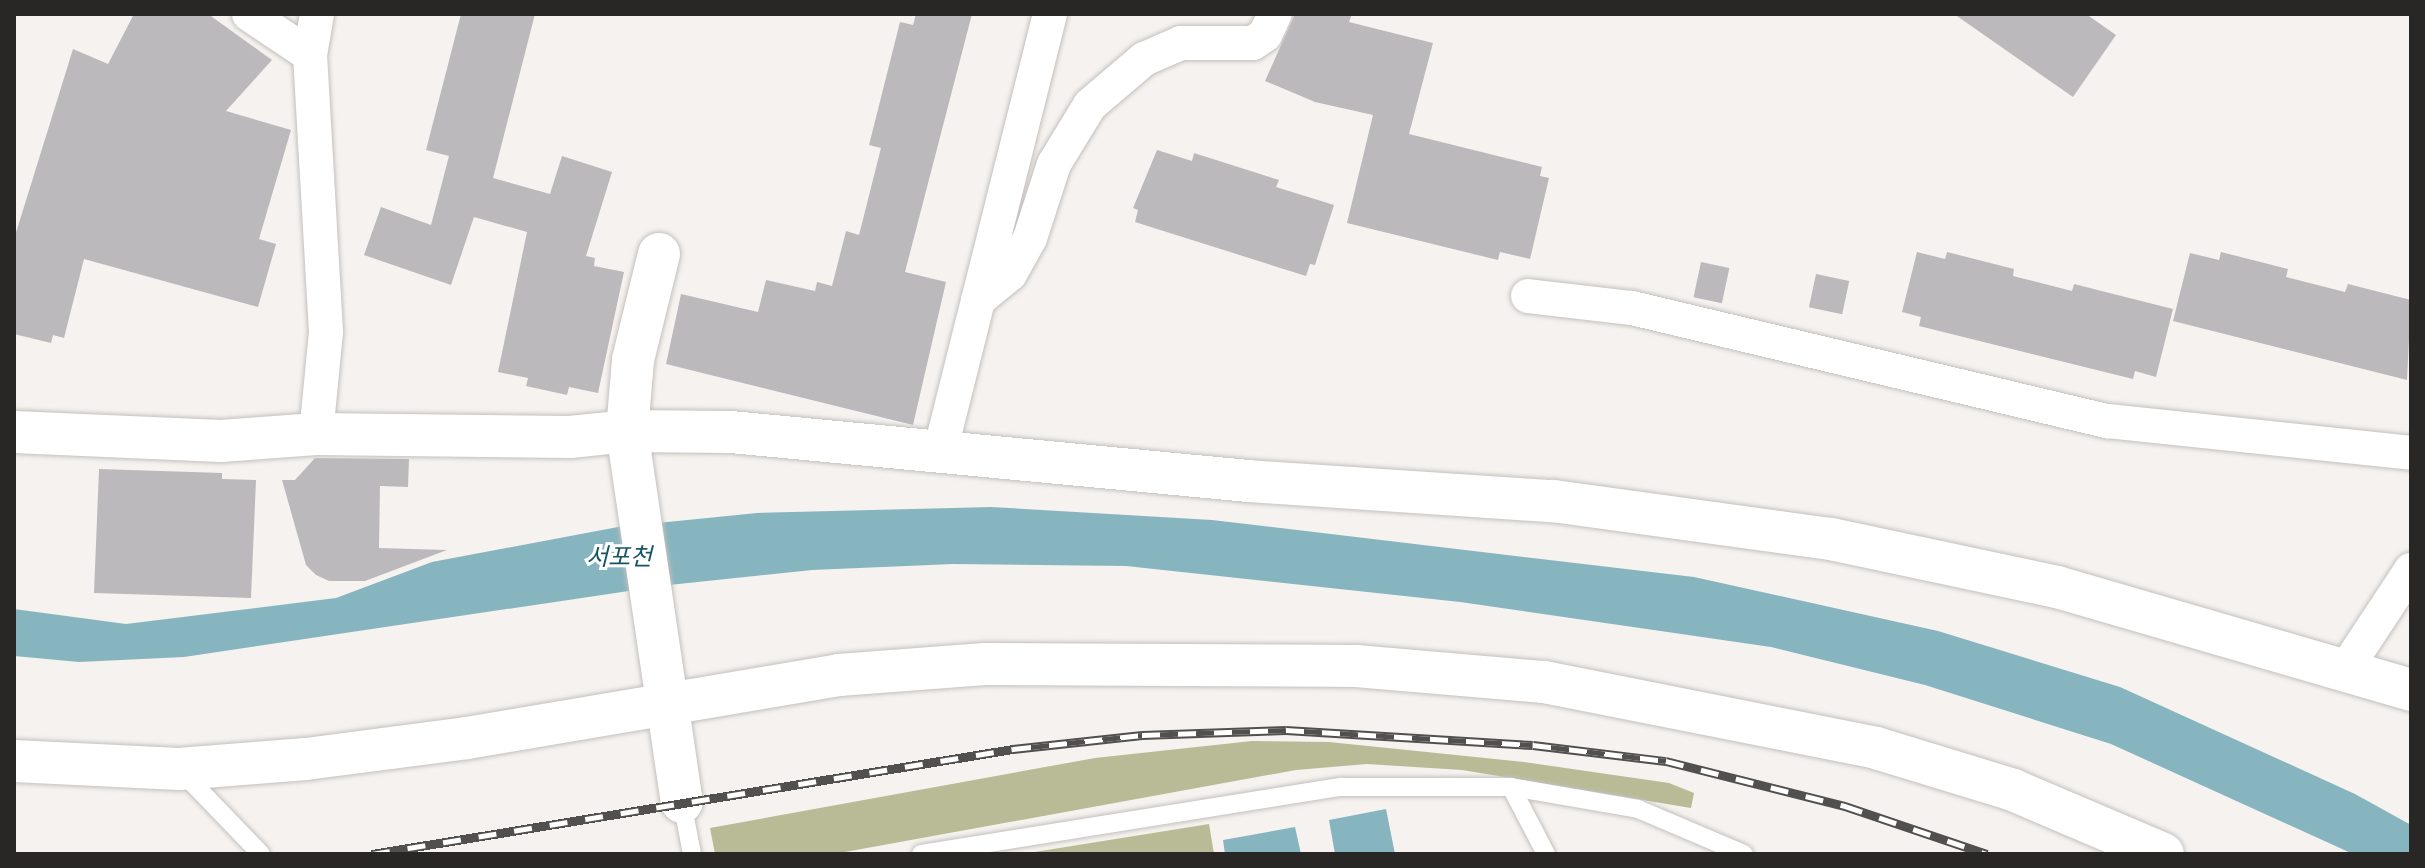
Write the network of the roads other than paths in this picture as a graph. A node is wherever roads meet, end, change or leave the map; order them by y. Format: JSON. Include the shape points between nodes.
{"nodes":[{"id":1,"x":249,"y":14,"type":"edge"},
{"id":2,"x":317,"y":14,"type":"edge"},
{"id":3,"x":1050,"y":14,"type":"edge"},
{"id":4,"x":1275,"y":14,"type":"edge"},
{"id":5,"x":310,"y":55,"type":"junction"},
{"id":6,"x":659,"y":254,"type":"dead end"},
{"id":7,"x":1528,"y":296,"type":"dead end"},
{"id":8,"x":978,"y":300,"type":"junction"},
{"id":9,"x":627,"y":431,"type":"junction"},
{"id":10,"x":14,"y":432,"type":"edge"},
{"id":11,"x":316,"y":434,"type":"junction"},
{"id":12,"x":941,"y":448,"type":"junction"},
{"id":13,"x":2411,"y":453,"type":"edge"},
{"id":14,"x":2411,"y":570,"type":"edge"},
{"id":15,"x":2345,"y":670,"type":"junction"},
{"id":16,"x":2411,"y":690,"type":"edge"},
{"id":17,"x":668,"y":702,"type":"junction"},
{"id":18,"x":14,"y":761,"type":"edge"},
{"id":19,"x":179,"y":769,"type":"junction"},
{"id":20,"x":1511,"y":787,"type":"junction"},
{"id":21,"x":682,"y":802,"type":"joint"},
{"id":22,"x":261,"y":854,"type":"edge"},
{"id":23,"x":692,"y":854,"type":"edge"},
{"id":24,"x":921,"y":854,"type":"edge"},
{"id":25,"x":1546,"y":854,"type":"edge"},
{"id":26,"x":1744,"y":854,"type":"edge"},
{"id":27,"x":2163,"y":854,"type":"edge"}],
"edges":[{"from":1,"to":5,"type":"street"},
{"from":2,"to":5,"type":"street"},
{"from":3,"to":8,"type":"street"},
{"from":4,"to":8,"type":"street","via":[[1265,35],[1253,43],[1181,43],[1144,59],[1090,105],[1054,164],[1030,238],[1010,274]]},
{"from":5,"to":11,"type":"street","via":[[326,332]]},
{"from":6,"to":9,"type":"street","via":[[633,360]]},
{"from":7,"to":13,"type":"street","via":[[1632,308],[2108,421]]},
{"from":8,"to":12,"type":"street"},
{"from":9,"to":11,"type":"street","via":[[570,437]]},
{"from":9,"to":12,"type":"street","via":[[731,432]]},
{"from":9,"to":17,"type":"street"},
{"from":10,"to":11,"type":"street","via":[[221,441]]},
{"from":12,"to":15,"type":"street","via":[[1248,481],[1553,501],[1831,539],[2057,587]]},
{"from":14,"to":15,"type":"street"},
{"from":15,"to":16,"type":"street"},
{"from":17,"to":19,"type":"street","via":[[452,740]]},
{"from":17,"to":21,"type":"street"},
{"from":17,"to":27,"type":"street","via":[[839,675],[985,664],[1356,666],[1544,682],[1876,748],[2013,790]]},
{"from":18,"to":19,"type":"street"},
{"from":19,"to":22,"type":"lane"},
{"from":20,"to":24,"type":"lane","via":[[1341,787]]},
{"from":20,"to":25,"type":"lane"},
{"from":20,"to":26,"type":"lane","via":[[1638,809]]},
{"from":21,"to":23,"type":"lane"}]}
